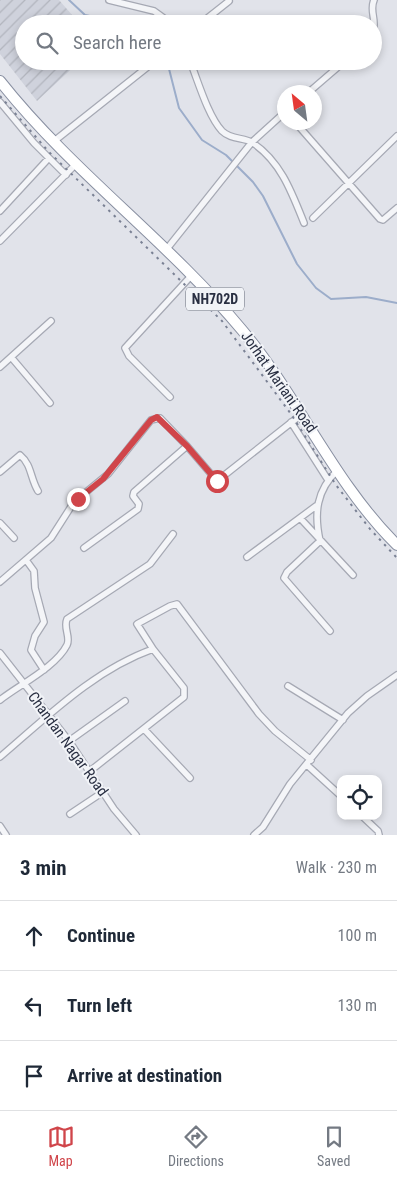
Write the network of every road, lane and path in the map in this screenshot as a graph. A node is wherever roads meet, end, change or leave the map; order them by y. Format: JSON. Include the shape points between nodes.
{"nodes":[{"id":1,"x":109,"y":0,"type":"edge"},
{"id":2,"x":374,"y":0,"type":"edge"},
{"id":3,"x":229,"y":1,"type":"edge"},
{"id":4,"x":160,"y":15,"type":"edge"},
{"id":5,"x":211,"y":15,"type":"edge"},
{"id":6,"x":373,"y":15,"type":"edge"},
{"id":7,"x":143,"y":70,"type":"edge"},
{"id":8,"x":194,"y":70,"type":"edge"},
{"id":9,"x":335,"y":70,"type":"edge"},
{"id":10,"x":0,"y":81,"type":"edge"},
{"id":11,"x":317,"y":85,"type":"edge"},
{"id":12,"x":0,"y":102,"type":"edge"},
{"id":13,"x":277,"y":120,"type":"edge"},
{"id":14,"x":302,"y":130,"type":"edge"},
{"id":15,"x":397,"y":136,"type":"edge"},
{"id":16,"x":54,"y":142,"type":"junction"},
{"id":17,"x":252,"y":142,"type":"junction"},
{"id":18,"x":48,"y":159,"type":"junction"},
{"id":19,"x":75,"y":165,"type":"junction"},
{"id":20,"x":66,"y":175,"type":"junction"},
{"id":21,"x":351,"y":183,"type":"junction"},
{"id":22,"x":397,"y":208,"type":"edge"},
{"id":23,"x":0,"y":211,"type":"edge"},
{"id":24,"x":313,"y":218,"type":"dead end"},
{"id":25,"x":304,"y":223,"type":"dead end"},
{"id":26,"x":0,"y":241,"type":"edge"},
{"id":27,"x":166,"y":250,"type":"junction"},
{"id":28,"x":191,"y":276,"type":"junction"},
{"id":29,"x":50,"y":321,"type":"dead end"},
{"id":30,"x":11,"y":357,"type":"junction"},
{"id":31,"x":0,"y":366,"type":"edge"},
{"id":32,"x":170,"y":397,"type":"dead end"},
{"id":33,"x":50,"y":403,"type":"dead end"},
{"id":34,"x":302,"y":414,"type":"junction"},
{"id":35,"x":290,"y":422,"type":"junction"},
{"id":36,"x":187,"y":446,"type":"junction"},
{"id":37,"x":338,"y":470,"type":"junction"},
{"id":38,"x":0,"y":472,"type":"edge"},
{"id":39,"x":328,"y":480,"type":"junction"},
{"id":40,"x":38,"y":491,"type":"dead end"},
{"id":41,"x":316,"y":506,"type":"junction"},
{"id":42,"x":300,"y":518,"type":"junction"},
{"id":43,"x":0,"y":523,"type":"edge"},
{"id":44,"x":174,"y":534,"type":"dead end"},
{"id":45,"x":14,"y":538,"type":"dead end"},
{"id":46,"x":320,"y":541,"type":"junction"},
{"id":47,"x":397,"y":544,"type":"edge"},
{"id":48,"x":84,"y":548,"type":"dead end"},
{"id":49,"x":247,"y":557,"type":"dead end"},
{"id":50,"x":26,"y":560,"type":"junction"},
{"id":51,"x":353,"y":574,"type":"dead end"},
{"id":52,"x":0,"y":582,"type":"edge"},
{"id":53,"x":330,"y":631,"type":"dead end"},
{"id":54,"x":153,"y":650,"type":"junction"},
{"id":55,"x":0,"y":653,"type":"edge"},
{"id":56,"x":44,"y":670,"type":"junction"},
{"id":57,"x":397,"y":675,"type":"edge"},
{"id":58,"x":23,"y":682,"type":"junction"},
{"id":59,"x":288,"y":686,"type":"dead end"},
{"id":60,"x":0,"y":700,"type":"edge"},
{"id":61,"x":126,"y":701,"type":"dead end"},
{"id":62,"x":50,"y":715,"type":"junction"},
{"id":63,"x":343,"y":720,"type":"junction"},
{"id":64,"x":144,"y":729,"type":"junction"},
{"id":65,"x":69,"y":741,"type":"junction"},
{"id":66,"x":0,"y":757,"type":"edge"},
{"id":67,"x":309,"y":762,"type":"junction"},
{"id":68,"x":90,"y":771,"type":"junction"},
{"id":69,"x":190,"y":778,"type":"dead end"},
{"id":70,"x":103,"y":792,"type":"junction"},
{"id":71,"x":337,"y":792,"type":"edge"},
{"id":72,"x":70,"y":814,"type":"dead end"},
{"id":73,"x":366,"y":820,"type":"edge"},
{"id":74,"x":0,"y":826,"type":"edge"},
{"id":75,"x":130,"y":829,"type":"junction"},
{"id":76,"x":6,"y":835,"type":"edge"},
{"id":77,"x":123,"y":835,"type":"edge"},
{"id":78,"x":136,"y":835,"type":"edge"},
{"id":79,"x":254,"y":835,"type":"edge"},
{"id":80,"x":378,"y":835,"type":"edge"}],
"edges":[{"from":1,"to":4,"type":"street"},
{"from":2,"to":6,"type":"street","via":[[371,6]]},
{"from":3,"to":5,"type":"street"},
{"from":7,"to":16,"type":"street"},
{"from":8,"to":17,"type":"street","via":[[219,127],[229,136]]},
{"from":9,"to":11,"type":"street"},
{"from":10,"to":16,"type":"highway","name":"Jorhat Mariani Road","number":"NH702D"},
{"from":12,"to":18,"type":"street"},
{"from":13,"to":17,"type":"street"},
{"from":14,"to":21,"type":"street"},
{"from":15,"to":21,"type":"street"},
{"from":16,"to":19,"type":"highway","name":"Jorhat Mariani Road","number":"NH702D"},
{"from":17,"to":25,"type":"street","via":[[286,179]]},
{"from":17,"to":27,"type":"street"},
{"from":18,"to":20,"type":"street"},
{"from":18,"to":23,"type":"street"},
{"from":19,"to":20,"type":"street"},
{"from":19,"to":27,"type":"highway","name":"Jorhat Mariani Road","number":"NH702D"},
{"from":20,"to":26,"type":"street"},
{"from":21,"to":22,"type":"street","via":[[383,220]]},
{"from":21,"to":24,"type":"street"},
{"from":27,"to":28,"type":"highway","name":"Jorhat Mariani Road","number":"NH702D"},
{"from":28,"to":32,"type":"street","via":[[125,348]]},
{"from":28,"to":34,"type":"highway","name":"Jorhat Mariani Road","number":"NH702D","via":[[243,331]]},
{"from":29,"to":30,"type":"street"},
{"from":30,"to":31,"type":"street"},
{"from":30,"to":33,"type":"street"},
{"from":34,"to":35,"type":"street"},
{"from":34,"to":37,"type":"highway","name":"Jorhat Mariani Road","number":"NH702D"},
{"from":35,"to":36,"type":"street","via":[[217,481]]},
{"from":35,"to":39,"type":"street"},
{"from":36,"to":48,"type":"street","via":[[134,492],[138,508]]},
{"from":36,"to":50,"type":"street","via":[[160,418],[154,418],[103,479],[74,502],[51,538]]},
{"from":37,"to":39,"type":"street"},
{"from":37,"to":47,"type":"highway","name":"Jorhat Mariani Road","number":"NH702D","via":[[367,512]]},
{"from":38,"to":40,"type":"street","via":[[20,455],[29,466],[30,477]]},
{"from":39,"to":41,"type":"street"},
{"from":41,"to":42,"type":"street"},
{"from":41,"to":46,"type":"street"},
{"from":42,"to":46,"type":"street"},
{"from":42,"to":49,"type":"street"},
{"from":43,"to":45,"type":"street"},
{"from":44,"to":56,"type":"street","via":[[150,564],[67,619],[68,643]]},
{"from":46,"to":51,"type":"street"},
{"from":46,"to":53,"type":"street","via":[[286,572],[284,578]]},
{"from":50,"to":52,"type":"street"},
{"from":50,"to":56,"type":"street","via":[[34,571],[44,622],[31,650]]},
{"from":54,"to":62,"type":"street","via":[[115,665]]},
{"from":54,"to":64,"type":"street","via":[[186,692],[180,701]]},
{"from":54,"to":67,"type":"street","via":[[137,624],[177,604],[265,721]]},
{"from":55,"to":58,"type":"street","name":"Chandan Nagar Road"},
{"from":56,"to":58,"type":"street"},
{"from":57,"to":63,"type":"street","via":[[361,700]]},
{"from":58,"to":60,"type":"street"},
{"from":58,"to":62,"type":"street","name":"Chandan Nagar Road"},
{"from":59,"to":63,"type":"street"},
{"from":61,"to":65,"type":"street"},
{"from":62,"to":65,"type":"street","name":"Chandan Nagar Road"},
{"from":62,"to":66,"type":"street"},
{"from":63,"to":67,"type":"street"},
{"from":64,"to":68,"type":"street"},
{"from":64,"to":69,"type":"street"},
{"from":65,"to":68,"type":"street","name":"Chandan Nagar Road"},
{"from":67,"to":71,"type":"street"},
{"from":67,"to":79,"type":"street","via":[[285,791],[268,821]]},
{"from":68,"to":70,"type":"street","name":"Chandan Nagar Road"},
{"from":70,"to":72,"type":"street"},
{"from":70,"to":75,"type":"street","name":"Chandan Nagar Road"},
{"from":73,"to":80,"type":"street"},
{"from":74,"to":76,"type":"street"},
{"from":75,"to":77,"type":"street"},
{"from":75,"to":78,"type":"street","name":"Chandan Nagar Road"}]}
